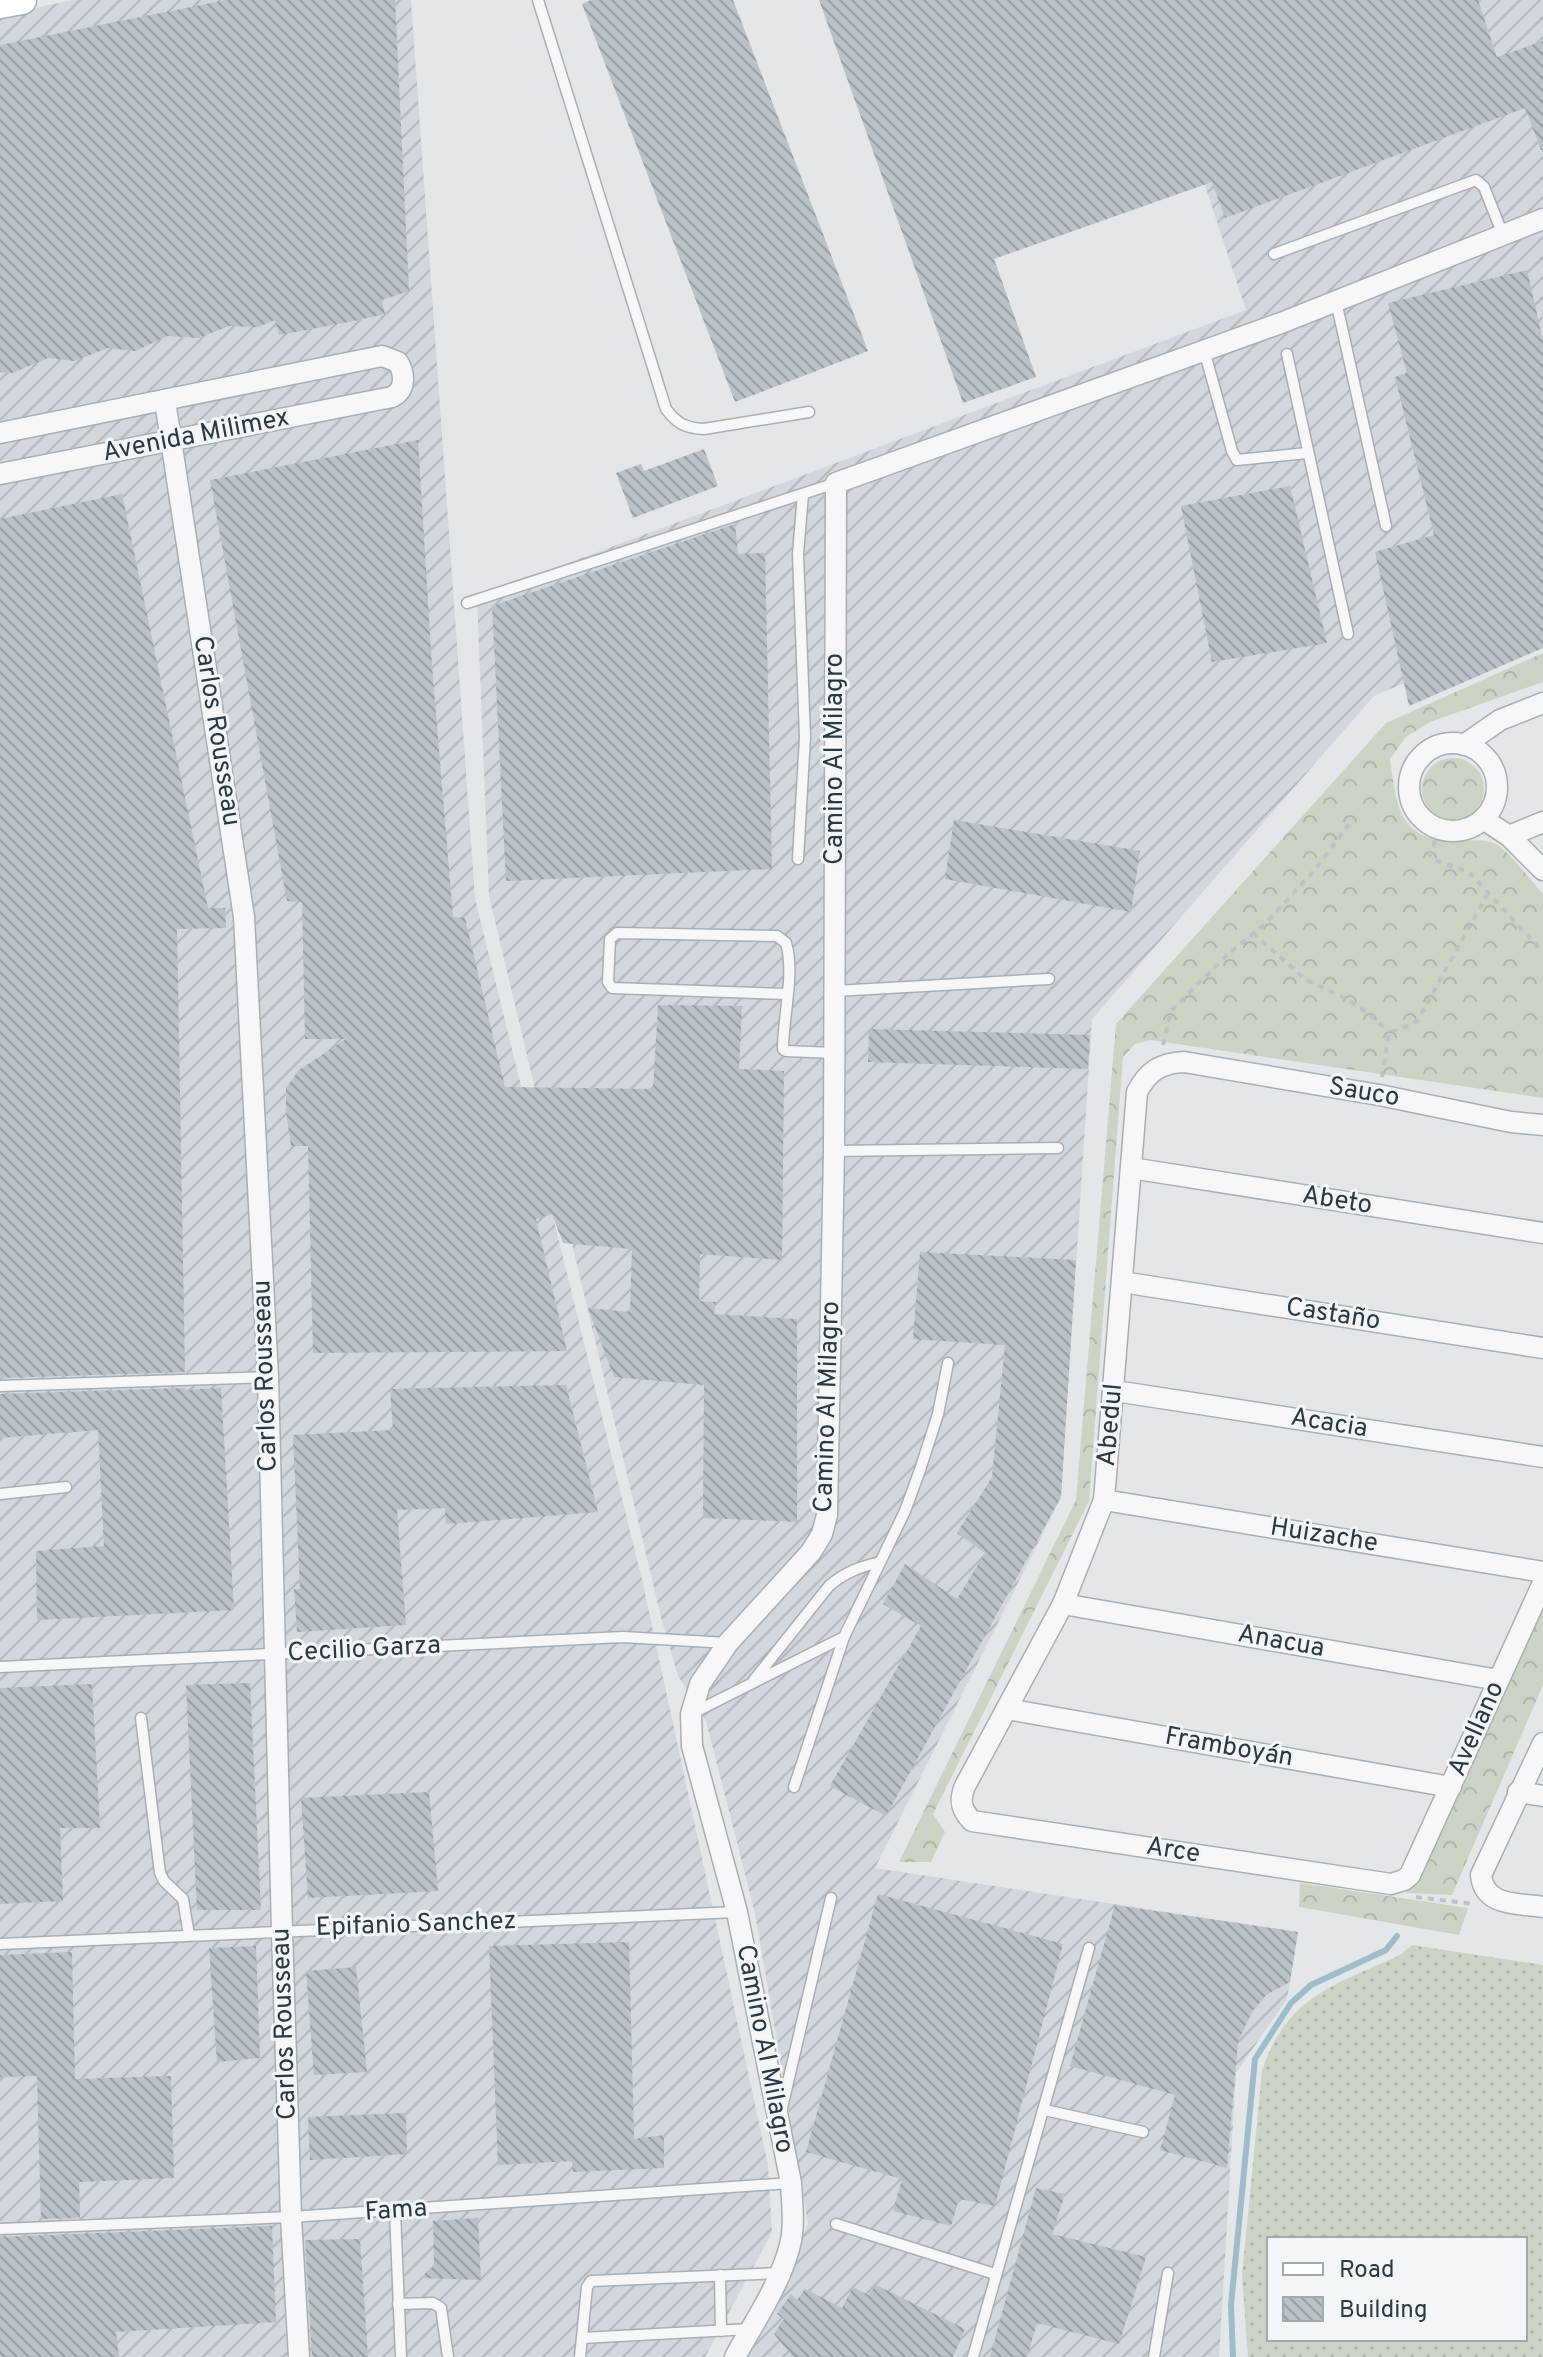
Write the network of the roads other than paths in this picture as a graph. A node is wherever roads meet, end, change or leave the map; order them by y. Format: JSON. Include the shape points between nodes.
{"nodes":[{"id":1,"x":22,"y":0,"type":"edge"},
{"id":2,"x":538,"y":0,"type":"edge"},
{"id":3,"x":0,"y":4,"type":"edge"},
{"id":4,"x":1543,"y":219,"type":"edge"},
{"id":5,"x":1503,"y":235,"type":"junction"},
{"id":6,"x":1274,"y":254,"type":"dead end"},
{"id":7,"x":1336,"y":301,"type":"junction"},
{"id":8,"x":1204,"y":350,"type":"junction"},
{"id":9,"x":1287,"y":354,"type":"dead end"},
{"id":10,"x":165,"y":401,"type":"junction"},
{"id":11,"x":809,"y":412,"type":"dead end"},
{"id":12,"x":0,"y":433,"type":"edge"},
{"id":13,"x":172,"y":441,"type":"junction"},
{"id":14,"x":1307,"y":453,"type":"junction"},
{"id":15,"x":0,"y":474,"type":"edge"},
{"id":16,"x":836,"y":483,"type":"junction"},
{"id":17,"x":803,"y":494,"type":"junction"},
{"id":18,"x":1386,"y":526,"type":"dead end"},
{"id":19,"x":467,"y":603,"type":"dead end"},
{"id":20,"x":1348,"y":634,"type":"dead end"},
{"id":21,"x":1543,"y":703,"type":"edge"},
{"id":22,"x":1464,"y":745,"type":"junction"},
{"id":23,"x":1483,"y":819,"type":"junction"},
{"id":24,"x":1543,"y":822,"type":"edge"},
{"id":25,"x":1509,"y":836,"type":"junction"},
{"id":26,"x":798,"y":859,"type":"dead end"},
{"id":27,"x":1543,"y":870,"type":"edge"},
{"id":28,"x":1049,"y":979,"type":"dead end"},
{"id":29,"x":835,"y":991,"type":"junction"},
{"id":30,"x":787,"y":994,"type":"junction"},
{"id":31,"x":834,"y":1053,"type":"junction"},
{"id":32,"x":1157,"y":1067,"type":"joint"},
{"id":33,"x":1543,"y":1125,"type":"edge"},
{"id":34,"x":1058,"y":1148,"type":"dead end"},
{"id":35,"x":834,"y":1151,"type":"junction"},
{"id":36,"x":1131,"y":1168,"type":"junction"},
{"id":37,"x":1543,"y":1233,"type":"edge"},
{"id":38,"x":1122,"y":1282,"type":"junction"},
{"id":39,"x":1543,"y":1348,"type":"edge"},
{"id":40,"x":948,"y":1363,"type":"dead end"},
{"id":41,"x":268,"y":1377,"type":"junction"},
{"id":42,"x":0,"y":1386,"type":"edge"},
{"id":43,"x":1115,"y":1391,"type":"junction"},
{"id":44,"x":1543,"y":1457,"type":"edge"},
{"id":45,"x":66,"y":1487,"type":"dead end"},
{"id":46,"x":0,"y":1494,"type":"edge"},
{"id":47,"x":1104,"y":1500,"type":"junction"},
{"id":48,"x":880,"y":1562,"type":"junction"},
{"id":49,"x":1543,"y":1572,"type":"edge"},
{"id":50,"x":1543,"y":1583,"type":"edge"},
{"id":51,"x":1063,"y":1604,"type":"junction"},
{"id":52,"x":844,"y":1637,"type":"junction"},
{"id":53,"x":728,"y":1643,"type":"junction"},
{"id":54,"x":274,"y":1654,"type":"junction"},
{"id":55,"x":0,"y":1667,"type":"edge"},
{"id":56,"x":1498,"y":1680,"type":"junction"},
{"id":57,"x":750,"y":1684,"type":"junction"},
{"id":58,"x":1007,"y":1709,"type":"junction"},
{"id":59,"x":691,"y":1714,"type":"junction"},
{"id":60,"x":141,"y":1718,"type":"dead end"},
{"id":61,"x":1543,"y":1743,"type":"edge"},
{"id":62,"x":965,"y":1786,"type":"joint"},
{"id":63,"x":794,"y":1787,"type":"dead end"},
{"id":64,"x":1451,"y":1787,"type":"junction"},
{"id":65,"x":1518,"y":1792,"type":"junction"},
{"id":66,"x":1543,"y":1796,"type":"edge"},
{"id":67,"x":1410,"y":1875,"type":"joint"},
{"id":68,"x":831,"y":1898,"type":"dead end"},
{"id":69,"x":1543,"y":1907,"type":"edge"},
{"id":70,"x":737,"y":1912,"type":"junction"},
{"id":71,"x":282,"y":1931,"type":"junction"},
{"id":72,"x":189,"y":1935,"type":"junction"},
{"id":73,"x":0,"y":1944,"type":"edge"},
{"id":74,"x":1089,"y":1948,"type":"dead end"},
{"id":75,"x":1045,"y":2110,"type":"junction"},
{"id":76,"x":779,"y":2121,"type":"junction"},
{"id":77,"x":1143,"y":2132,"type":"dead end"},
{"id":78,"x":791,"y":2183,"type":"junction"},
{"id":79,"x":395,"y":2211,"type":"junction"},
{"id":80,"x":291,"y":2217,"type":"junction"},
{"id":81,"x":836,"y":2224,"type":"dead end"},
{"id":82,"x":0,"y":2229,"type":"edge"},
{"id":83,"x":780,"y":2273,"type":"junction"},
{"id":84,"x":1168,"y":2273,"type":"dead end"},
{"id":85,"x":995,"y":2274,"type":"junction"},
{"id":86,"x":720,"y":2275,"type":"junction"},
{"id":87,"x":398,"y":2304,"type":"junction"},
{"id":88,"x":750,"y":2329,"type":"junction"},
{"id":89,"x":721,"y":2331,"type":"junction"},
{"id":90,"x":582,"y":2338,"type":"junction"},
{"id":91,"x":299,"y":2357,"type":"edge"},
{"id":92,"x":401,"y":2357,"type":"edge"},
{"id":93,"x":448,"y":2357,"type":"edge"},
{"id":94,"x":580,"y":2357,"type":"edge"},
{"id":95,"x":735,"y":2357,"type":"edge"},
{"id":96,"x":973,"y":2357,"type":"edge"},
{"id":97,"x":1154,"y":2357,"type":"edge"}],
"edges":[{"from":1,"to":3,"type":"main road"},
{"from":2,"to":11,"type":"lane","via":[[666,409],[688,428],[704,429]]},
{"from":4,"to":5,"type":"street"},
{"from":5,"to":6,"type":"lane","via":[[1484,187],[1476,180]]},
{"from":5,"to":7,"type":"street"},
{"from":7,"to":8,"type":"street"},
{"from":7,"to":18,"type":"lane"},
{"from":8,"to":14,"type":"lane","via":[[1234,456],[1244,461]]},
{"from":8,"to":16,"type":"street"},
{"from":9,"to":14,"type":"lane"},
{"from":10,"to":12,"type":"street","name":"Avenida Milimex"},
{"from":10,"to":13,"type":"street","name":"Carlos Rousseau"},
{"from":10,"to":13,"type":"street","name":"Avenida Milimex","via":[[382,356],[398,362],[402,370],[403,386],[392,397]]},
{"from":13,"to":15,"type":"street","name":"Avenida Milimex"},
{"from":13,"to":41,"type":"street","name":"Carlos Rousseau","via":[[244,917]]},
{"from":14,"to":20,"type":"lane"},
{"from":16,"to":17,"type":"lane"},
{"from":16,"to":29,"type":"street","name":"Camino Al Milagro"},
{"from":17,"to":19,"type":"lane"},
{"from":17,"to":26,"type":"lane","via":[[798,554],[805,737]]},
{"from":21,"to":22,"type":"street","via":[[1500,720]]},
{"from":22,"to":23,"type":"street","via":[[1484,756],[1496,776],[1496,799]]},
{"from":22,"to":23,"type":"street","via":[[1446,744],[1429,751],[1412,771],[1413,806],[1439,829],[1468,829]]},
{"from":23,"to":25,"type":"street"},
{"from":24,"to":25,"type":"street"},
{"from":25,"to":27,"type":"street"},
{"from":28,"to":29,"type":"lane"},
{"from":29,"to":31,"type":"street","name":"Camino Al Milagro"},
{"from":30,"to":30,"type":"lane","via":[[788,949],[777,936],[617,933],[610,939],[612,988]]},
{"from":30,"to":31,"type":"lane","via":[[785,1050]]},
{"from":31,"to":35,"type":"street","name":"Camino Al Milagro"},
{"from":32,"to":33,"type":"street","name":"Sauco","via":[[1184,1062]]},
{"from":32,"to":36,"type":"street","name":"Abedul","via":[[1137,1092]]},
{"from":34,"to":35,"type":"lane"},
{"from":35,"to":53,"type":"street","name":"Camino Al Milagro","via":[[827,1515],[811,1552]]},
{"from":36,"to":37,"type":"street","name":"Abeto"},
{"from":36,"to":38,"type":"street","name":"Abedul"},
{"from":38,"to":39,"type":"street","name":"Castaño"},
{"from":38,"to":43,"type":"street","name":"Abedul"},
{"from":40,"to":48,"type":"lane","via":[[920,1470]]},
{"from":41,"to":42,"type":"lane"},
{"from":41,"to":54,"type":"street","name":"Carlos Rousseau"},
{"from":43,"to":44,"type":"street","name":"Acacia"},
{"from":43,"to":47,"type":"street","name":"Abedul"},
{"from":45,"to":46,"type":"lane"},
{"from":47,"to":49,"type":"street","name":"Huizache"},
{"from":47,"to":51,"type":"street","name":"Abedul"},
{"from":48,"to":52,"type":"lane"},
{"from":48,"to":57,"type":"lane","via":[[855,1568],[829,1586]]},
{"from":50,"to":56,"type":"street","name":"Avellano"},
{"from":51,"to":56,"type":"street","name":"Anacua"},
{"from":51,"to":58,"type":"street","name":"Abedul"},
{"from":52,"to":57,"type":"lane"},
{"from":52,"to":63,"type":"lane"},
{"from":53,"to":54,"type":"lane","name":"Cecilio Garza","via":[[623,1637]]},
{"from":53,"to":59,"type":"street","name":"Camino Al Milagro","via":[[700,1684]]},
{"from":54,"to":55,"type":"lane","name":"Cecilio Garza"},
{"from":54,"to":71,"type":"street","name":"Carlos Rousseau"},
{"from":56,"to":64,"type":"street","name":"Avellano"},
{"from":57,"to":59,"type":"lane"},
{"from":58,"to":62,"type":"street","name":"Abedul"},
{"from":58,"to":64,"type":"street","name":"Framboyán"},
{"from":59,"to":70,"type":"street","name":"Camino Al Milagro","via":[[692,1746]]},
{"from":60,"to":72,"type":"lane","via":[[160,1873],[183,1899]]},
{"from":61,"to":65,"type":"street"},
{"from":62,"to":67,"type":"street","name":"Arce","via":[[961,1804],[972,1821],[1391,1884]]},
{"from":64,"to":67,"type":"street","name":"Avellano"},
{"from":65,"to":66,"type":"street"},
{"from":65,"to":69,"type":"street","via":[[1481,1875],[1485,1891],[1494,1899]]},
{"from":68,"to":76,"type":"lane"},
{"from":70,"to":71,"type":"lane","name":"Epifanio Sanchez"},
{"from":70,"to":76,"type":"street","name":"Camino Al Milagro"},
{"from":71,"to":72,"type":"lane","name":"Epifanio Sanchez"},
{"from":71,"to":80,"type":"street","name":"Carlos Rousseau"},
{"from":72,"to":73,"type":"lane","name":"Epifanio Sanchez"},
{"from":74,"to":75,"type":"lane"},
{"from":75,"to":77,"type":"lane"},
{"from":75,"to":85,"type":"lane"},
{"from":76,"to":78,"type":"street","name":"Camino Al Milagro"},
{"from":78,"to":79,"type":"lane","name":"Fama"},
{"from":78,"to":83,"type":"street","name":"Camino Al Milagro","via":[[790,2244]]},
{"from":79,"to":80,"type":"lane","name":"Fama"},
{"from":79,"to":87,"type":"lane"},
{"from":80,"to":82,"type":"lane","name":"Fama"},
{"from":80,"to":91,"type":"street","name":"Carlos Rousseau"},
{"from":81,"to":85,"type":"lane"},
{"from":83,"to":86,"type":"lane"},
{"from":83,"to":88,"type":"street","name":"Camino Al Milagro"},
{"from":84,"to":97,"type":"lane"},
{"from":85,"to":96,"type":"lane"},
{"from":86,"to":89,"type":"lane"},
{"from":86,"to":90,"type":"lane","via":[[591,2281]]},
{"from":87,"to":92,"type":"lane"},
{"from":87,"to":93,"type":"lane","via":[[438,2305]]},
{"from":88,"to":89,"type":"lane"},
{"from":88,"to":95,"type":"street","name":"Camino Al Milagro"},
{"from":89,"to":90,"type":"lane"},
{"from":90,"to":94,"type":"lane"}]}
